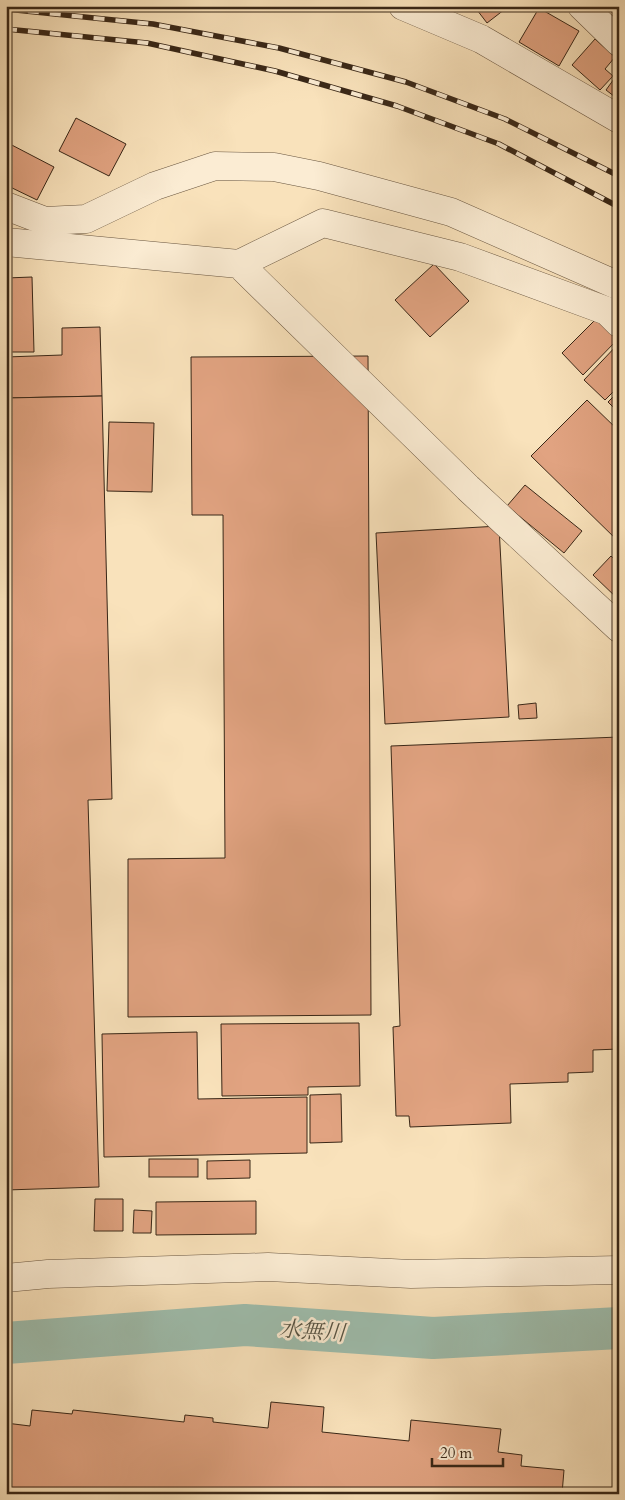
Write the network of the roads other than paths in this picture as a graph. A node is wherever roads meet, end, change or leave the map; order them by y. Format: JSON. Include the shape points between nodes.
{"nodes":[{"id":1,"x":403,"y":6,"type":"edge"},
{"id":2,"x":582,"y":6,"type":"edge"},
{"id":3,"x":619,"y":42,"type":"edge"},
{"id":4,"x":619,"y":119,"type":"edge"},
{"id":5,"x":6,"y":206,"type":"edge"},
{"id":6,"x":6,"y":242,"type":"edge"},
{"id":7,"x":239,"y":264,"type":"junction"},
{"id":8,"x":619,"y":286,"type":"edge"},
{"id":9,"x":619,"y":323,"type":"edge"},
{"id":10,"x":619,"y":628,"type":"edge"},
{"id":11,"x":619,"y":1270,"type":"edge"},
{"id":12,"x":6,"y":1278,"type":"edge"}],
"edges":[{"from":1,"to":4,"type":"street","via":[[481,39]]},
{"from":2,"to":3,"type":"street"},
{"from":5,"to":8,"type":"street","via":[[45,221],[86,219],[155,186],[215,166],[274,167],[451,212]]},
{"from":6,"to":7,"type":"street"},
{"from":7,"to":9,"type":"street","via":[[323,223],[460,257],[607,311]]},
{"from":7,"to":10,"type":"street","via":[[468,488]]},
{"from":11,"to":12,"type":"street","via":[[411,1274],[268,1267]]}]}
